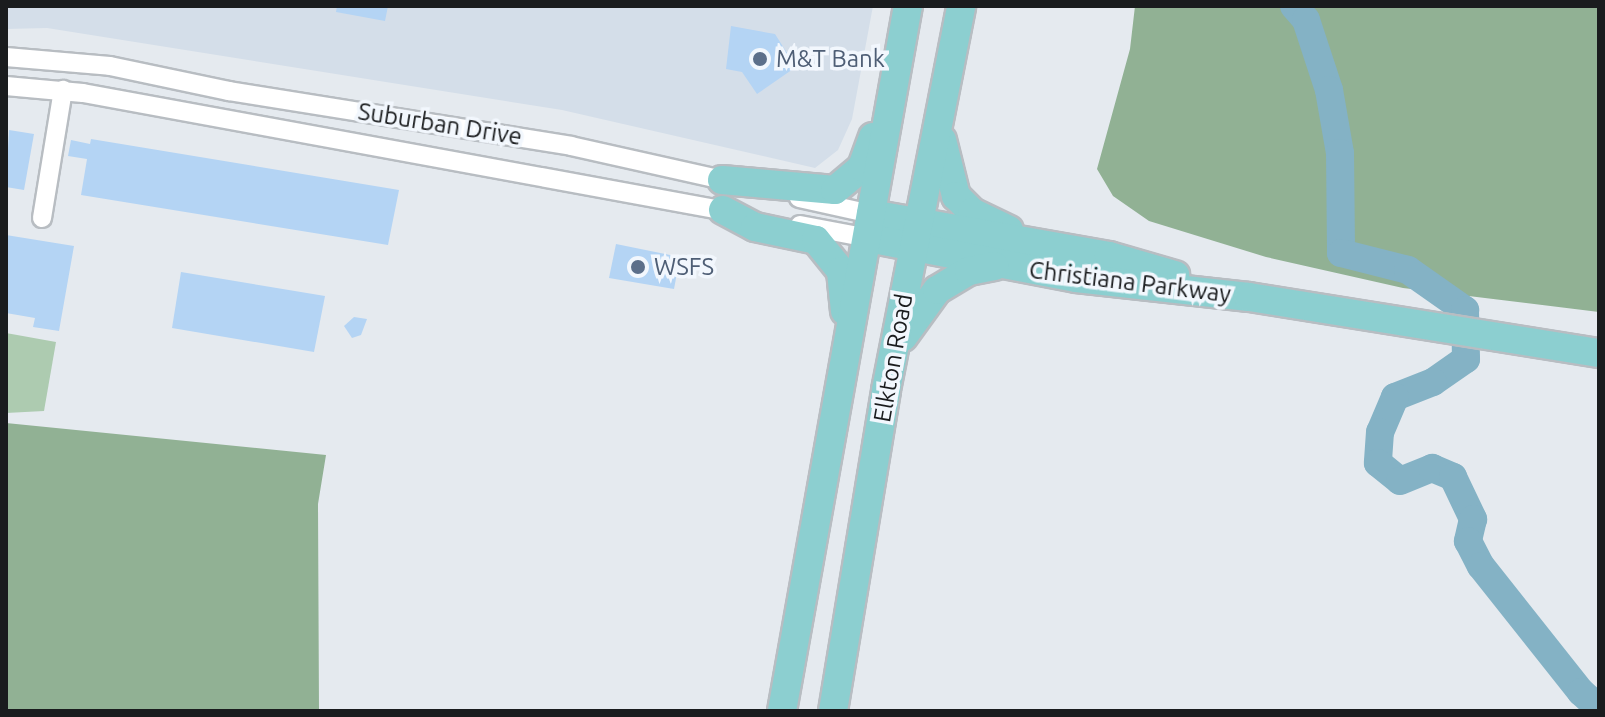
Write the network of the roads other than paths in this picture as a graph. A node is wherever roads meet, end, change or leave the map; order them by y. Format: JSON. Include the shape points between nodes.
{"nodes":[{"id":1,"x":907,"y":6,"type":"edge"},
{"id":2,"x":961,"y":6,"type":"edge"},
{"id":3,"x":6,"y":57,"type":"edge"},
{"id":4,"x":6,"y":86,"type":"edge"},
{"id":5,"x":63,"y":90,"type":"junction"},
{"id":6,"x":940,"y":122,"type":"junction"},
{"id":7,"x":722,"y":180,"type":"junction"},
{"id":8,"x":723,"y":210,"type":"junction"},
{"id":9,"x":42,"y":218,"type":"dead end"},
{"id":10,"x":869,"y":226,"type":"junction"},
{"id":11,"x":915,"y":236,"type":"junction"},
{"id":12,"x":1059,"y":248,"type":"junction"},
{"id":13,"x":1004,"y":265,"type":"junction"},
{"id":14,"x":1249,"y":297,"type":"junction"},
{"id":15,"x":849,"y":339,"type":"junction"},
{"id":16,"x":1599,"y":353,"type":"edge"},
{"id":17,"x":893,"y":355,"type":"junction"},
{"id":18,"x":782,"y":711,"type":"edge"},
{"id":19,"x":833,"y":711,"type":"edge"}],
"edges":[{"from":1,"to":7,"type":"main road","via":[[892,30],[871,148],[854,177],[835,190]]},
{"from":1,"to":10,"type":"main road","name":"Elkton Road"},
{"from":2,"to":6,"type":"main road","name":"Elkton Road"},
{"from":3,"to":7,"type":"street","name":"Suburban Drive","via":[[110,66],[229,91],[571,146]]},
{"from":4,"to":5,"type":"street","name":"Suburban Drive"},
{"from":5,"to":8,"type":"street","name":"Suburban Drive"},
{"from":5,"to":9,"type":"street"},
{"from":6,"to":11,"type":"main road","name":"Elkton Road"},
{"from":6,"to":12,"type":"main road","via":[[948,180],[962,204],[993,224]]},
{"from":7,"to":10,"type":"street","name":"Suburban Drive"},
{"from":8,"to":10,"type":"street","name":"Suburban Drive"},
{"from":8,"to":15,"type":"main road","via":[[755,227],[816,240],[829,251],[841,271]]},
{"from":10,"to":11,"type":"main road","name":"Christiana Parkway"},
{"from":10,"to":15,"type":"main road","name":"Elkton Road"},
{"from":11,"to":12,"type":"main road","name":"Christiana Parkway"},
{"from":11,"to":13,"type":"main road","name":"Christiana Parkway"},
{"from":11,"to":17,"type":"main road","name":"Elkton Road"},
{"from":12,"to":14,"type":"main road","name":"Christiana Parkway","via":[[1109,256]]},
{"from":13,"to":14,"type":"main road","name":"Christiana Parkway"},
{"from":13,"to":17,"type":"main road","via":[[969,271],[937,290]]},
{"from":14,"to":16,"type":"main road"},
{"from":15,"to":18,"type":"main road","name":"Elkton Road"},
{"from":17,"to":19,"type":"main road","name":"Elkton Road"}]}
